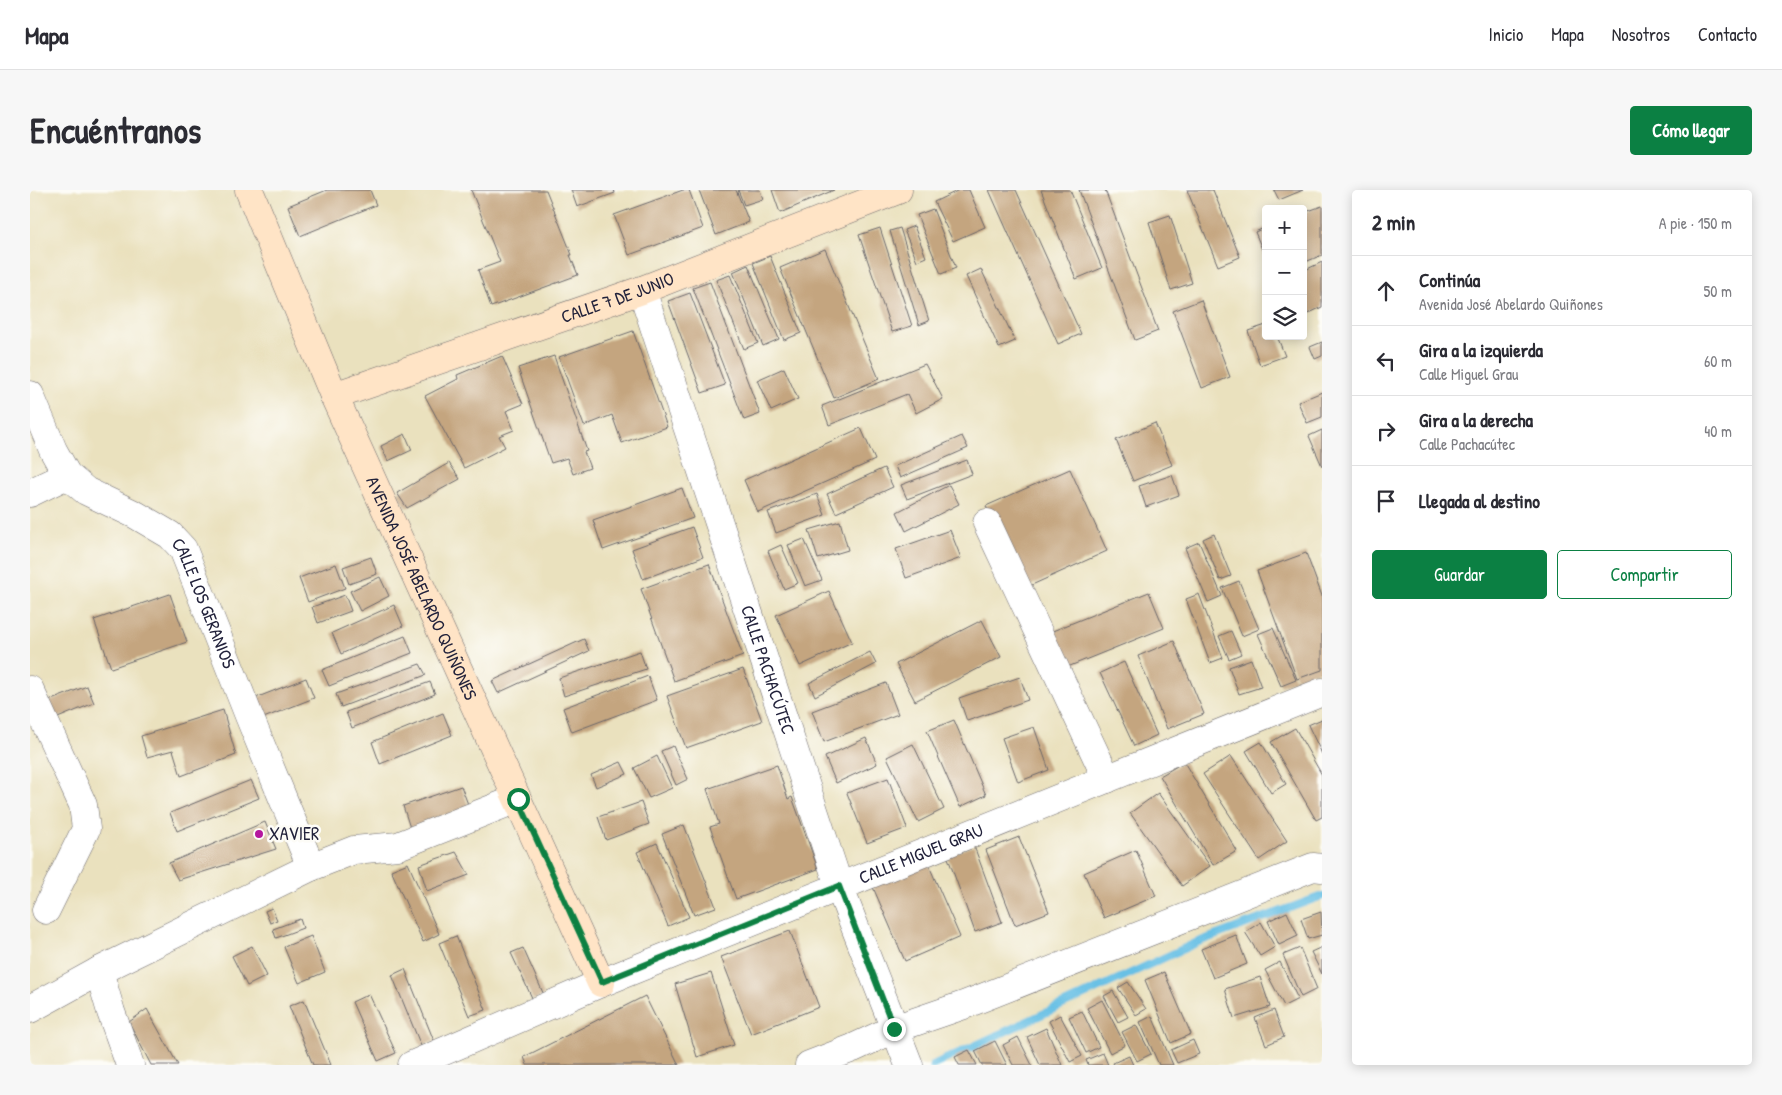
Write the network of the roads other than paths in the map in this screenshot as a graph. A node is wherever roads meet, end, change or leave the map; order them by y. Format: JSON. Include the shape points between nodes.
{"nodes":[{"id":1,"x":249,"y":190,"type":"edge"},
{"id":2,"x":898,"y":190,"type":"edge"},
{"id":3,"x":642,"y":290,"type":"junction"},
{"id":4,"x":30,"y":395,"type":"edge"},
{"id":5,"x":334,"y":396,"type":"junction"},
{"id":6,"x":67,"y":475,"type":"junction"},
{"id":7,"x":30,"y":493,"type":"edge"},
{"id":8,"x":986,"y":523,"type":"dead end"},
{"id":9,"x":30,"y":690,"type":"edge"},
{"id":10,"x":1322,"y":692,"type":"edge"},
{"id":11,"x":1106,"y":779,"type":"junction"},
{"id":12,"x":518,"y":799,"type":"junction"},
{"id":13,"x":311,"y":868,"type":"junction"},
{"id":14,"x":1322,"y":868,"type":"edge"},
{"id":15,"x":839,"y":886,"type":"junction"},
{"id":16,"x":46,"y":910,"type":"dead end"},
{"id":17,"x":99,"y":971,"type":"junction"},
{"id":18,"x":602,"y":982,"type":"junction"},
{"id":19,"x":30,"y":1009,"type":"edge"},
{"id":20,"x":901,"y":1047,"type":"edge"},
{"id":21,"x":130,"y":1065,"type":"edge"},
{"id":22,"x":412,"y":1065,"type":"edge"},
{"id":23,"x":809,"y":1065,"type":"edge"}],
"edges":[{"from":1,"to":5,"type":"street","name":"AVENIDA JOSÉ ABELARDO QUIÑONES"},
{"from":2,"to":3,"type":"street","name":"CALLE 7 DE JUNIO"},
{"from":3,"to":5,"type":"street","name":"CALLE 7 DE JUNIO"},
{"from":3,"to":15,"type":"street","name":"CALLE PACHACÚTEC"},
{"from":4,"to":6,"type":"street","name":"CALLE LOS GERANIOS"},
{"from":5,"to":12,"type":"street","name":"AVENIDA JOSÉ ABELARDO QUIÑONES"},
{"from":6,"to":7,"type":"street"},
{"from":6,"to":13,"type":"street","name":"CALLE LOS GERANIOS","via":[[86,491],[170,535],[183,549]]},
{"from":8,"to":11,"type":"street"},
{"from":9,"to":16,"type":"street","via":[[83,805],[86,829]]},
{"from":10,"to":11,"type":"street","name":"CALLE MIGUEL GRAU"},
{"from":11,"to":15,"type":"street","name":"CALLE MIGUEL GRAU"},
{"from":12,"to":13,"type":"street","via":[[398,846],[354,850]]},
{"from":12,"to":18,"type":"street","name":"AVENIDA JOSÉ ABELARDO QUIÑONES"},
{"from":13,"to":17,"type":"street"},
{"from":14,"to":20,"type":"street","via":[[1313,867],[964,1005]]},
{"from":15,"to":18,"type":"street","name":"CALLE MIGUEL GRAU"},
{"from":15,"to":20,"type":"street","name":"CALLE PACHACÚTEC"},
{"from":17,"to":19,"type":"street"},
{"from":17,"to":21,"type":"street"},
{"from":18,"to":22,"type":"street","name":"CALLE MIGUEL GRAU"},
{"from":20,"to":23,"type":"street","via":[[853,1048]]}]}
